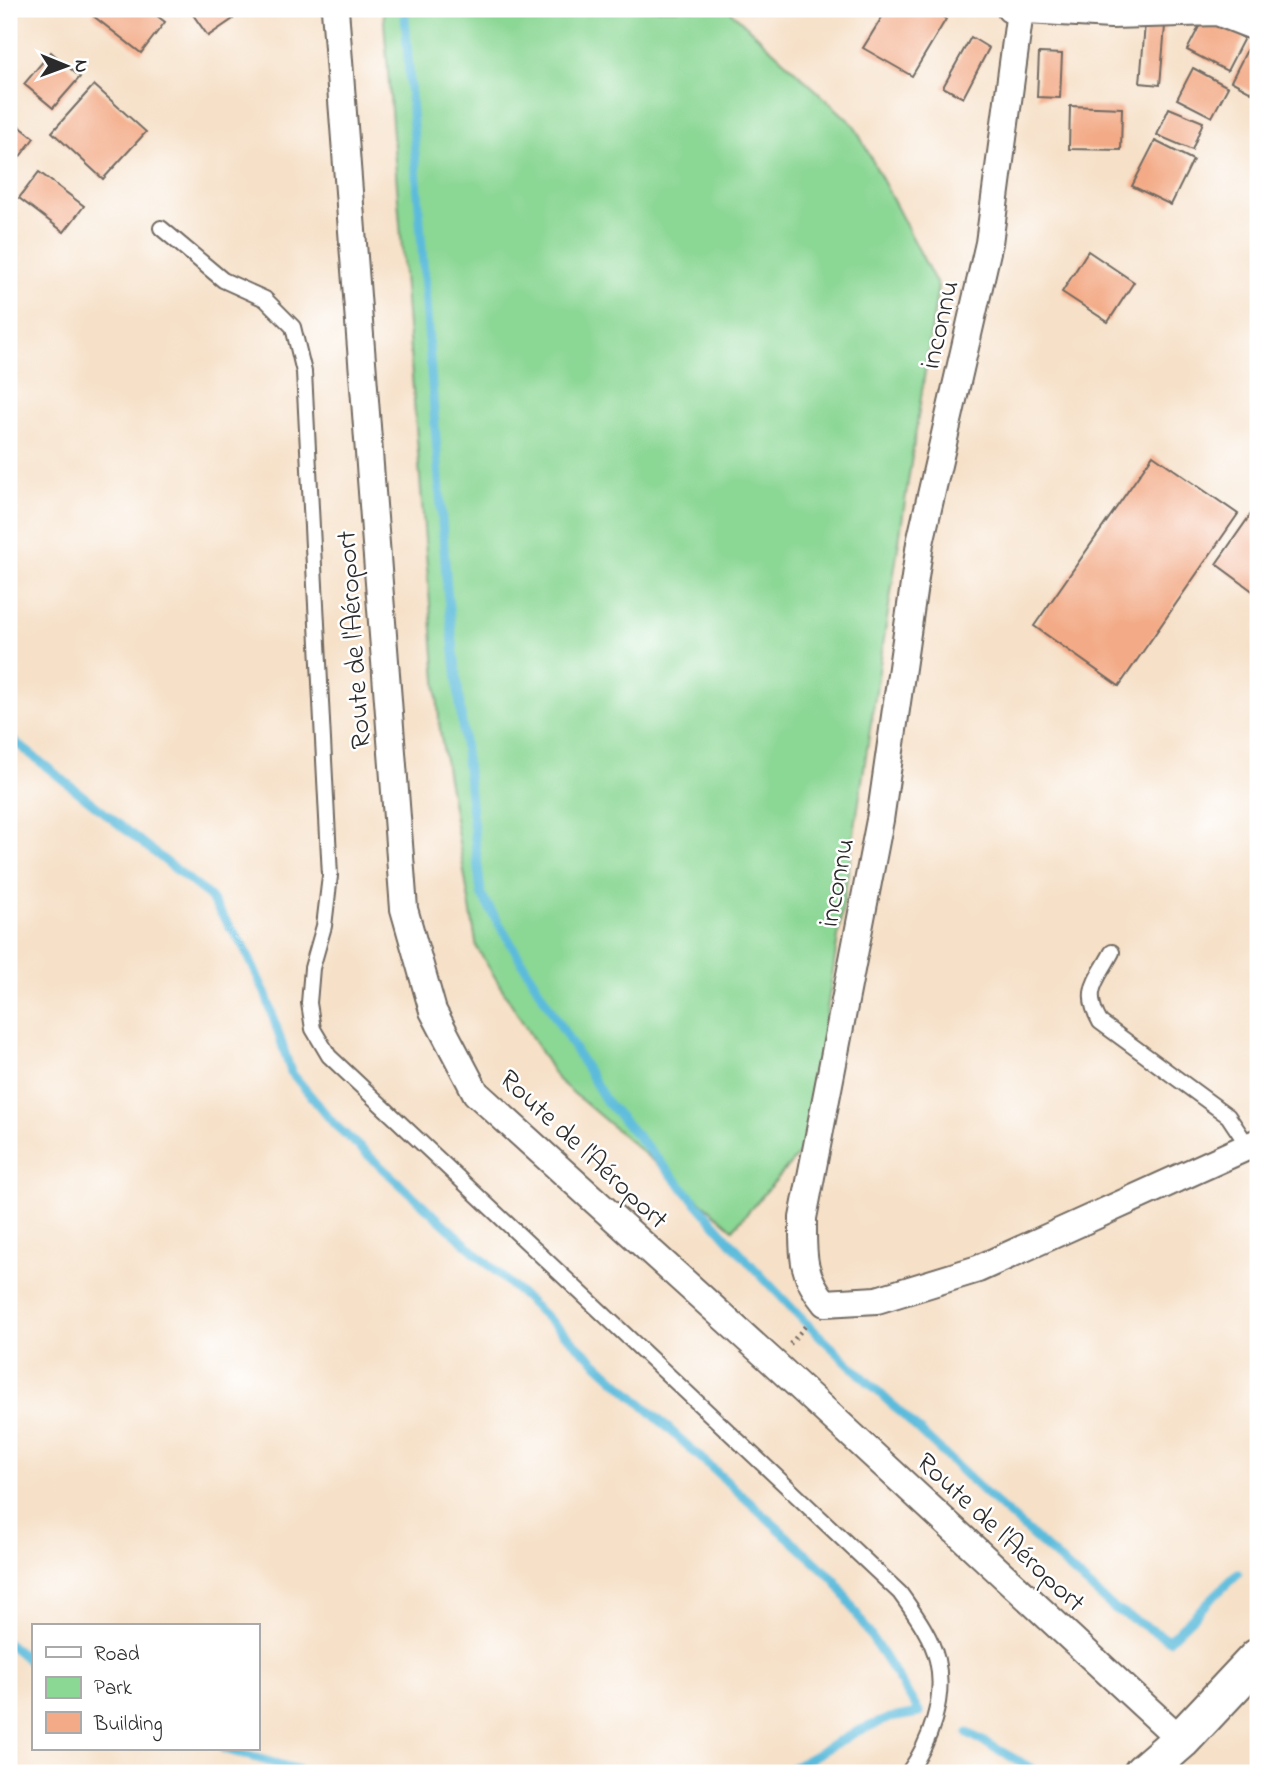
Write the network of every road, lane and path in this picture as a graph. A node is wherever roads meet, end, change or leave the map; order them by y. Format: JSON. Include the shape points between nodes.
{"nodes":[{"id":1,"x":335,"y":9,"type":"edge"},
{"id":2,"x":1015,"y":10,"type":"edge"},
{"id":3,"x":1258,"y":28,"type":"edge"},
{"id":4,"x":161,"y":228,"type":"dead end"},
{"id":5,"x":1112,"y":952,"type":"dead end"},
{"id":6,"x":1253,"y":1144,"type":"edge"},
{"id":7,"x":1258,"y":1658,"type":"edge"},
{"id":8,"x":1181,"y":1740,"type":"junction"},
{"id":9,"x":908,"y":1773,"type":"edge"},
{"id":10,"x":1143,"y":1773,"type":"edge"}],
"edges":[{"from":1,"to":8,"type":"street","name":"Route de l'Aéroport","via":[[404,909],[433,1011],[476,1093]]},
{"from":2,"to":3,"type":"street","via":[[1111,15],[1217,12]]},
{"from":2,"to":6,"type":"street","name":"inconnu","via":[[989,243],[920,543],[880,820],[803,1218],[804,1266],[825,1303],[877,1300],[978,1269]]},
{"from":4,"to":9,"type":"lane","via":[[223,280],[265,299],[293,327],[304,372],[330,876],[324,926],[312,968],[309,1003],[313,1029],[329,1056],[900,1593],[922,1624],[937,1660],[934,1723]]},
{"from":5,"to":6,"type":"lane","via":[[1090,994],[1100,1021],[1228,1116]]},
{"from":7,"to":8,"type":"main road"},
{"from":8,"to":10,"type":"main road"}]}
